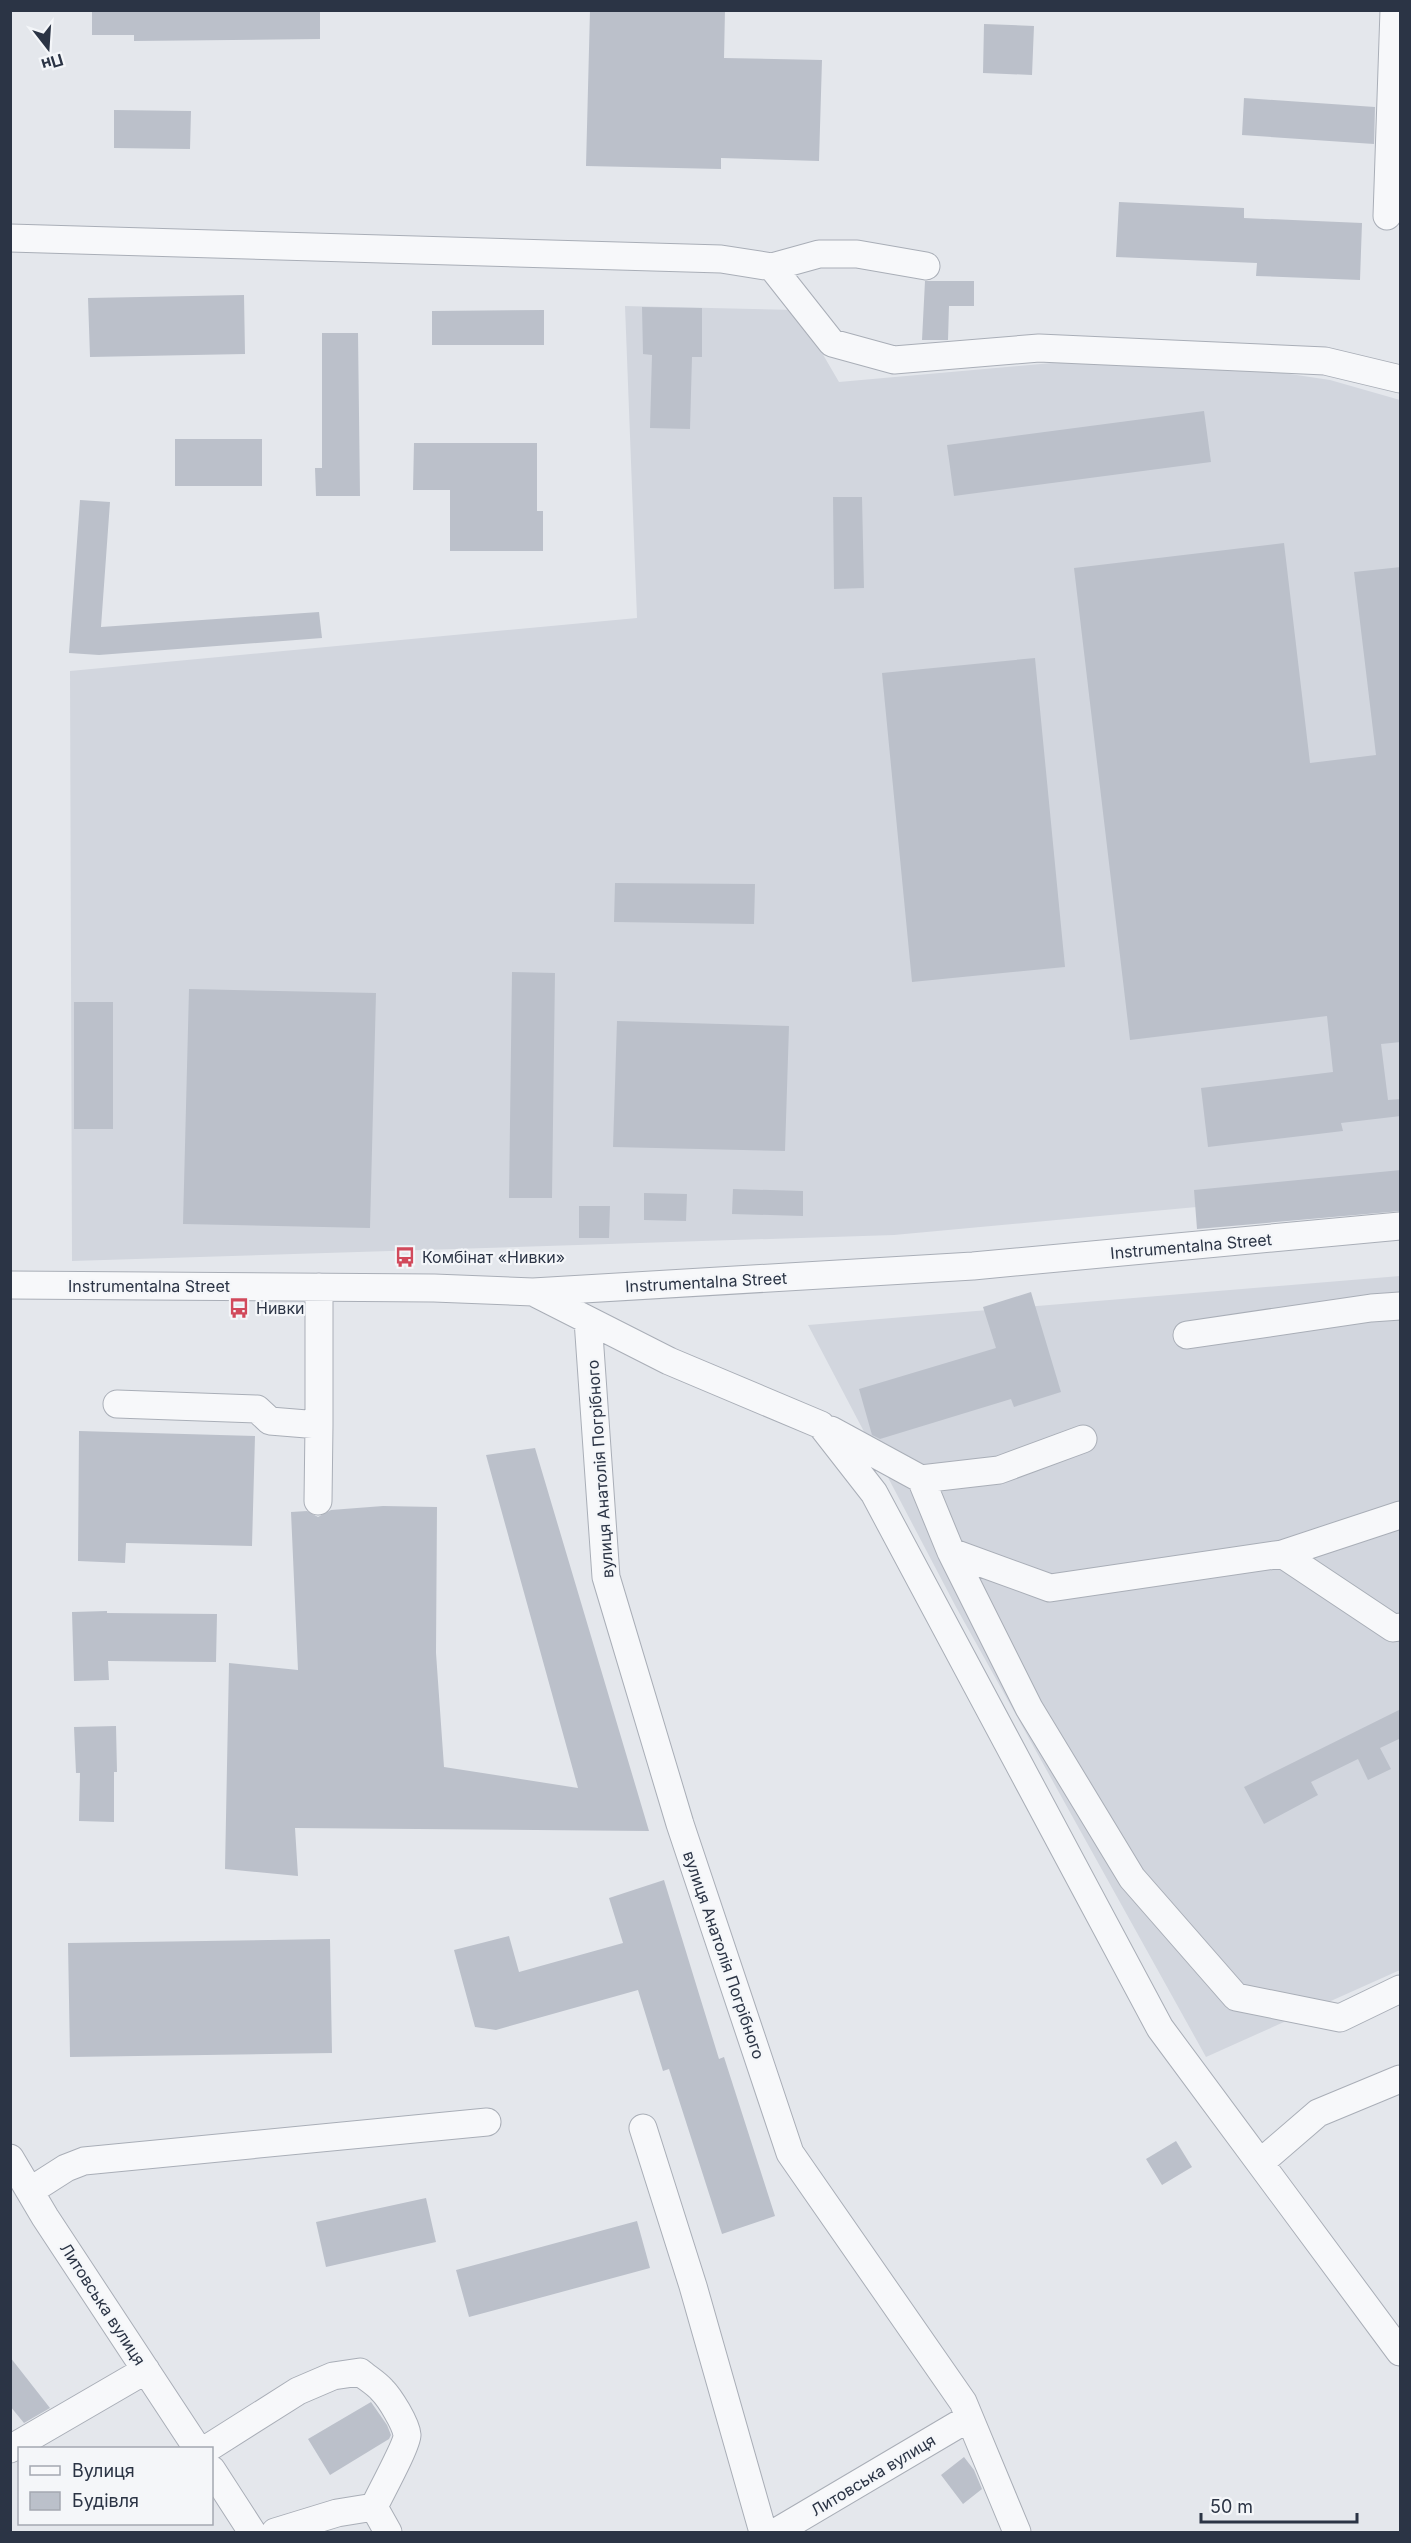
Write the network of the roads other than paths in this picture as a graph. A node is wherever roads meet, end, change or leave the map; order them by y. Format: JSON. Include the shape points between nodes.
{"nodes":[{"id":1,"x":1394,"y":10,"type":"edge"},
{"id":2,"x":1387,"y":216,"type":"dead end"},
{"id":3,"x":10,"y":238,"type":"edge"},
{"id":4,"x":926,"y":266,"type":"dead end"},
{"id":5,"x":772,"y":267,"type":"junction"},
{"id":6,"x":1401,"y":379,"type":"edge"},
{"id":7,"x":1401,"y":1226,"type":"edge"},
{"id":8,"x":10,"y":1285,"type":"edge"},
{"id":9,"x":319,"y":1287,"type":"junction"},
{"id":10,"x":533,"y":1292,"type":"junction"},
{"id":11,"x":1401,"y":1306,"type":"edge"},
{"id":12,"x":588,"y":1320,"type":"junction"},
{"id":13,"x":1187,"y":1335,"type":"dead end"},
{"id":14,"x":117,"y":1404,"type":"dead end"},
{"id":15,"x":319,"y":1425,"type":"junction"},
{"id":16,"x":821,"y":1425,"type":"junction"},
{"id":17,"x":1083,"y":1439,"type":"dead end"},
{"id":18,"x":921,"y":1479,"type":"junction"},
{"id":19,"x":318,"y":1501,"type":"dead end"},
{"id":20,"x":1401,"y":1515,"type":"edge"},
{"id":21,"x":951,"y":1552,"type":"junction"},
{"id":22,"x":1282,"y":1554,"type":"junction"},
{"id":23,"x":1401,"y":1628,"type":"edge"},
{"id":24,"x":1401,"y":1989,"type":"edge"},
{"id":25,"x":1401,"y":2079,"type":"edge"},
{"id":26,"x":487,"y":2122,"type":"dead end"},
{"id":27,"x":643,"y":2128,"type":"dead end"},
{"id":28,"x":10,"y":2158,"type":"edge"},
{"id":29,"x":1260,"y":2163,"type":"junction"},
{"id":30,"x":30,"y":2192,"type":"junction"},
{"id":31,"x":1401,"y":2352,"type":"edge"},
{"id":32,"x":146,"y":2370,"type":"junction"},
{"id":33,"x":969,"y":2418,"type":"junction"},
{"id":34,"x":196,"y":2447,"type":"edge"},
{"id":35,"x":210,"y":2447,"type":"edge"},
{"id":36,"x":10,"y":2449,"type":"edge"},
{"id":37,"x":213,"y":2472,"type":"edge"},
{"id":38,"x":374,"y":2507,"type":"junction"},
{"id":39,"x":252,"y":2532,"type":"edge"},
{"id":40,"x":275,"y":2532,"type":"edge"},
{"id":41,"x":388,"y":2532,"type":"edge"},
{"id":42,"x":763,"y":2532,"type":"edge"},
{"id":43,"x":776,"y":2532,"type":"edge"},
{"id":44,"x":1017,"y":2532,"type":"edge"}],
"edges":[{"from":1,"to":2,"type":"street"},
{"from":3,"to":5,"type":"street","via":[[721,259]]},
{"from":4,"to":5,"type":"street","via":[[857,254],[819,254]]},
{"from":5,"to":6,"type":"street","via":[[832,343],[894,360],[1039,348],[1325,361]]},
{"from":7,"to":10,"type":"street","name":"Instrumentalna Street","via":[[973,1266]]},
{"from":8,"to":9,"type":"street","name":"Instrumentalna Street"},
{"from":9,"to":10,"type":"street","name":"Instrumentalna Street"},
{"from":9,"to":15,"type":"street"},
{"from":10,"to":12,"type":"street"},
{"from":11,"to":13,"type":"street"},
{"from":12,"to":16,"type":"street","via":[[669,1361]]},
{"from":12,"to":33,"type":"street","name":"вулиця Анатолія Погрібного","via":[[606,1577],[680,1824],[790,2153],[963,2402]]},
{"from":14,"to":15,"type":"street","via":[[257,1409],[270,1421]]},
{"from":15,"to":19,"type":"street"},
{"from":16,"to":18,"type":"street"},
{"from":16,"to":29,"type":"street","via":[[874,1493],[1160,2028]]},
{"from":17,"to":18,"type":"street","via":[[999,1470]]},
{"from":18,"to":21,"type":"street"},
{"from":20,"to":22,"type":"street"},
{"from":21,"to":22,"type":"street","via":[[1050,1588]]},
{"from":21,"to":24,"type":"street","via":[[1029,1708],[1132,1878],[1236,1997],[1340,2018]]},
{"from":22,"to":23,"type":"street","via":[[1393,1628]]},
{"from":25,"to":29,"type":"street","via":[[1318,2113]]},
{"from":26,"to":30,"type":"street","via":[[84,2161]]},
{"from":27,"to":42,"type":"street"},
{"from":28,"to":30,"type":"street","name":"Литовська вулиця"},
{"from":29,"to":31,"type":"street"},
{"from":30,"to":32,"type":"street","name":"Литовська вулиця"},
{"from":32,"to":34,"type":"street","name":"Литовська вулиця"},
{"from":32,"to":36,"type":"street"},
{"from":33,"to":43,"type":"street","name":"Литовська вулиця"},
{"from":33,"to":44,"type":"street","name":"вулиця Анатолія Погрібного"},
{"from":35,"to":38,"type":"street","via":[[298,2391],[333,2376],[360,2372],[383,2390],[407,2434]]},
{"from":37,"to":39,"type":"street"},
{"from":38,"to":40,"type":"street","via":[[337,2513]]},
{"from":38,"to":41,"type":"street"}]}
